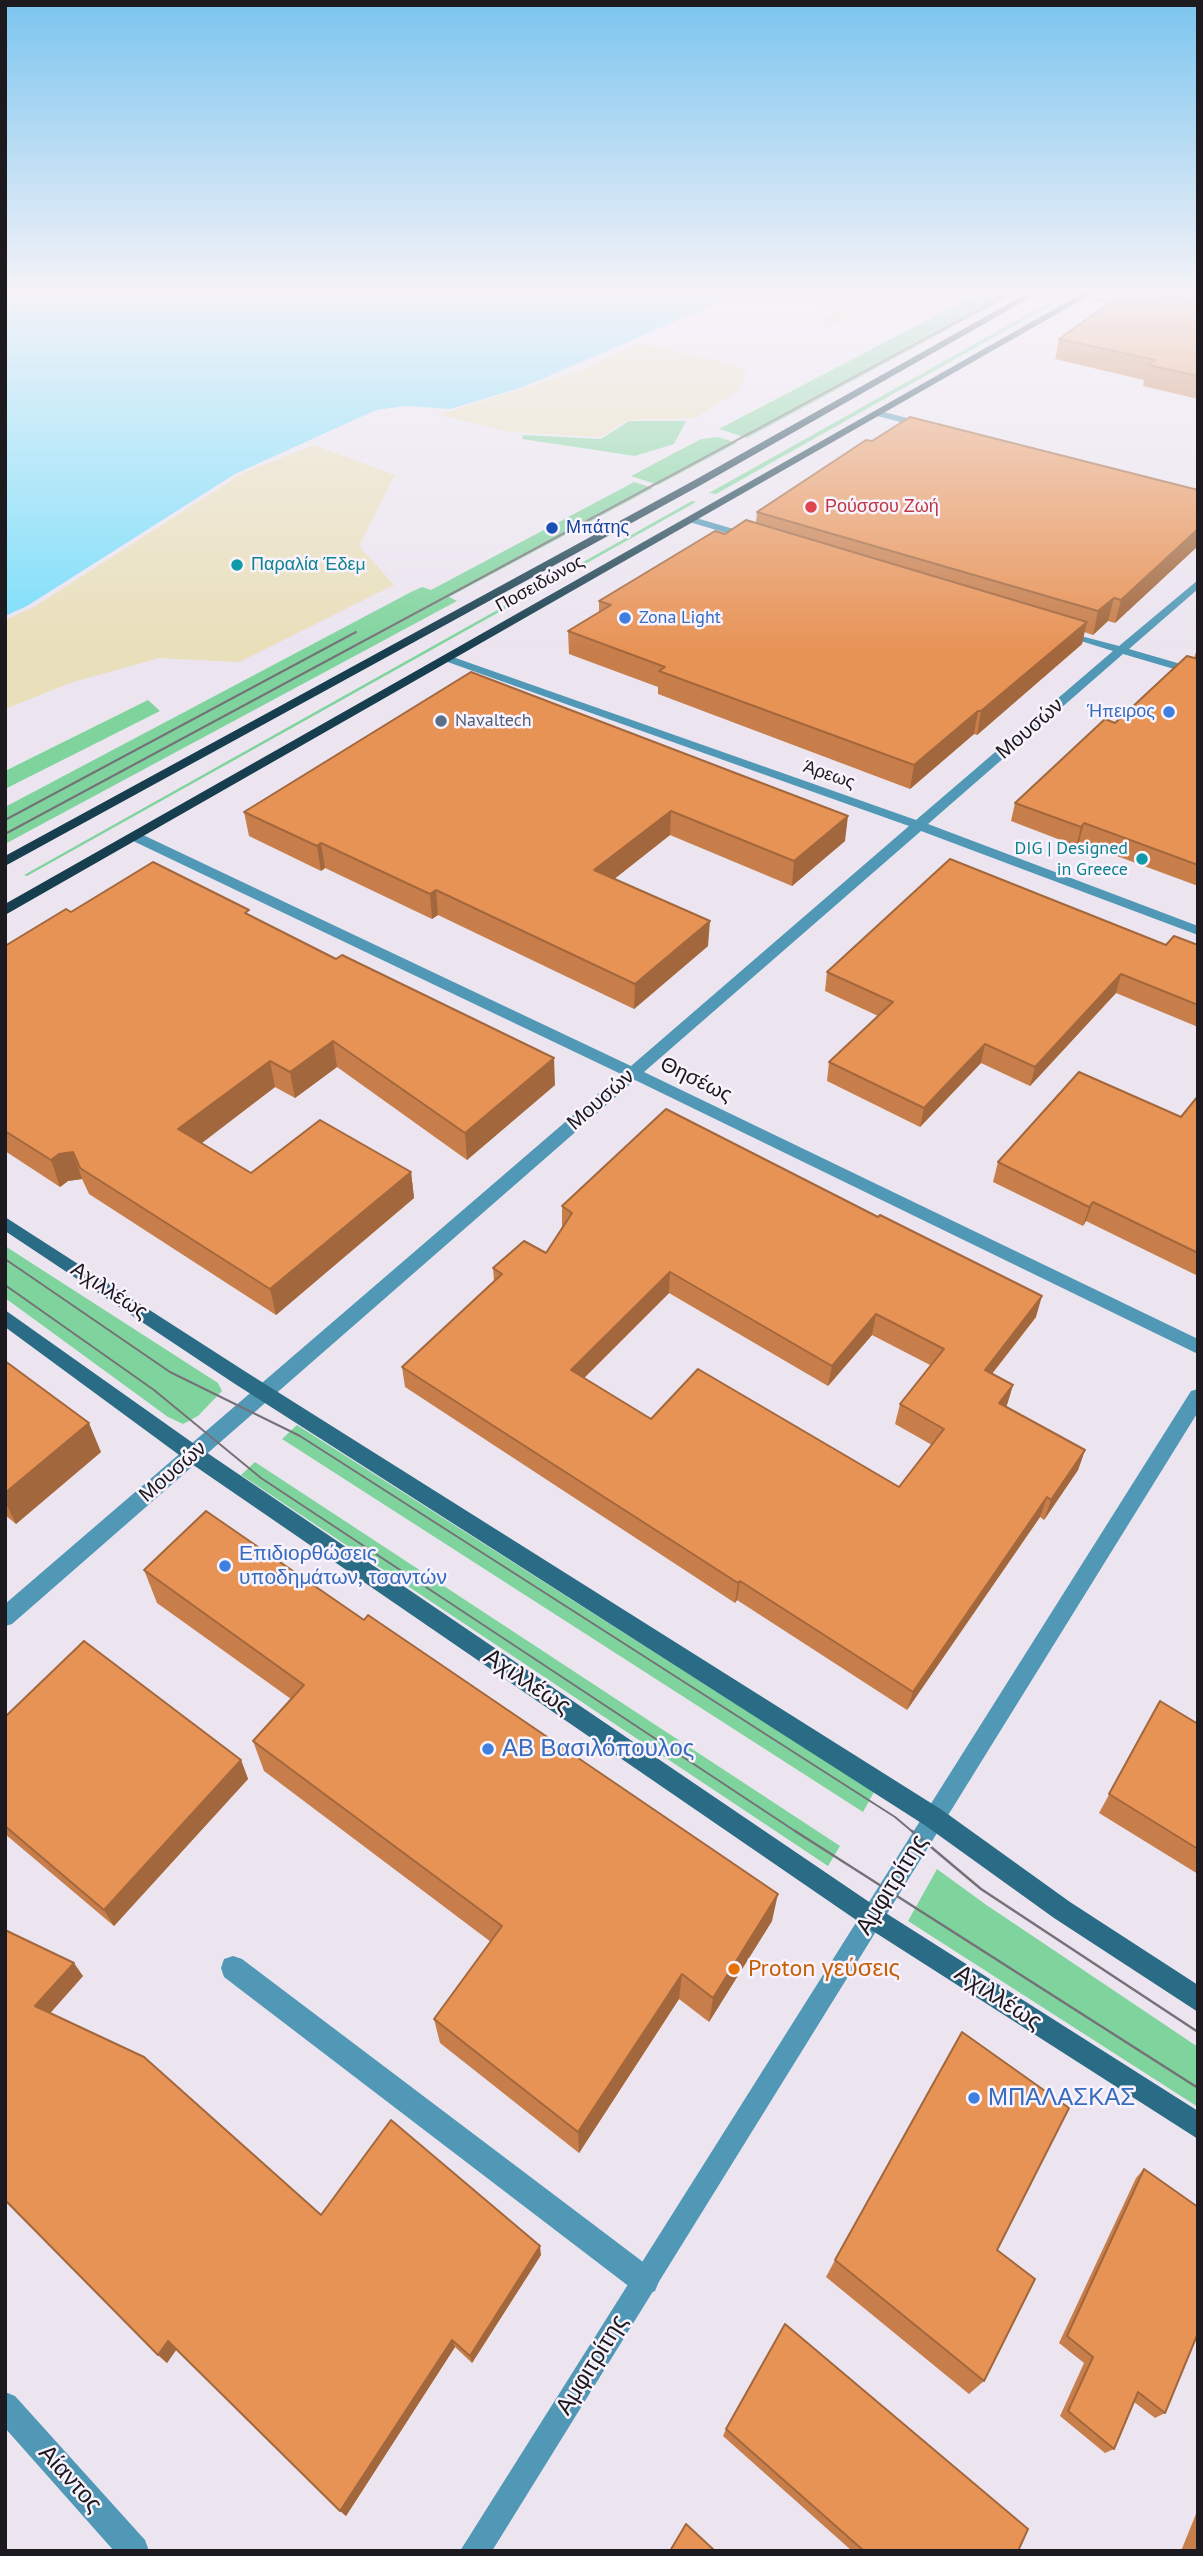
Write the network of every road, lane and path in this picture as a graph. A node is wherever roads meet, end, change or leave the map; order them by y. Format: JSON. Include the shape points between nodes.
{"nodes":[{"id":1,"x":826,"y":410,"type":"edge"},
{"id":2,"x":886,"y":410,"type":"edge"},
{"id":3,"x":880,"y":414,"type":"junction"},
{"id":4,"x":933,"y":428,"type":"edge"},
{"id":5,"x":693,"y":520,"type":"junction"},
{"id":6,"x":759,"y":540,"type":"edge"},
{"id":7,"x":1198,"y":583,"type":"edge"},
{"id":8,"x":1050,"y":628,"type":"edge"},
{"id":9,"x":1121,"y":650,"type":"junction"},
{"id":10,"x":446,"y":658,"type":"junction"},
{"id":11,"x":1198,"y":673,"type":"edge"},
{"id":12,"x":918,"y":825,"type":"junction"},
{"id":13,"x":136,"y":837,"type":"junction"},
{"id":14,"x":5,"y":862,"type":"edge"},
{"id":15,"x":5,"y":910,"type":"edge"},
{"id":16,"x":1198,"y":930,"type":"edge"},
{"id":17,"x":633,"y":1073,"type":"junction"},
{"id":18,"x":5,"y":1223,"type":"edge"},
{"id":19,"x":5,"y":1317,"type":"edge"},
{"id":20,"x":1198,"y":1347,"type":"edge"},
{"id":21,"x":265,"y":1392,"type":"junction"},
{"id":22,"x":1198,"y":1396,"type":"edge"},
{"id":23,"x":193,"y":1454,"type":"junction"},
{"id":24,"x":5,"y":1617,"type":"edge"},
{"id":25,"x":934,"y":1818,"type":"junction"},
{"id":26,"x":873,"y":1918,"type":"junction"},
{"id":27,"x":233,"y":1968,"type":"dead end"},
{"id":28,"x":1198,"y":2000,"type":"edge"},
{"id":29,"x":1198,"y":2126,"type":"edge"},
{"id":30,"x":645,"y":2281,"type":"junction"},
{"id":31,"x":5,"y":2406,"type":"edge"},
{"id":32,"x":134,"y":2551,"type":"edge"},
{"id":33,"x":475,"y":2551,"type":"edge"}],
"edges":[{"from":1,"to":14,"type":"highway","name":"Ποσειδώνος"},
{"from":2,"to":3,"type":"highway","name":"Ποσειδώνος"},
{"from":3,"to":4,"type":"street"},
{"from":3,"to":5,"type":"highway","name":"Ποσειδώνος"},
{"from":5,"to":6,"type":"street"},
{"from":5,"to":10,"type":"highway","name":"Ποσειδώνος"},
{"from":7,"to":9,"type":"street","name":"Μουσών"},
{"from":8,"to":9,"type":"street"},
{"from":9,"to":11,"type":"street"},
{"from":9,"to":12,"type":"street","name":"Μουσών"},
{"from":10,"to":12,"type":"street","name":"Άρεως"},
{"from":10,"to":13,"type":"highway","name":"Ποσειδώνος"},
{"from":12,"to":16,"type":"street","name":"Άρεως"},
{"from":12,"to":17,"type":"street","name":"Μουσών"},
{"from":13,"to":15,"type":"highway","name":"Ποσειδώνος"},
{"from":13,"to":17,"type":"street","name":"Θησέως"},
{"from":17,"to":20,"type":"street","name":"Θησέως"},
{"from":17,"to":21,"type":"street","name":"Μουσών"},
{"from":18,"to":21,"type":"main road","name":"Αχιλλέως"},
{"from":19,"to":23,"type":"main road","name":"Αχιλλέως"},
{"from":21,"to":23,"type":"street","name":"Μουσών"},
{"from":21,"to":25,"type":"main road","name":"Αχιλλέως"},
{"from":22,"to":25,"type":"street","name":"Αμφιτρίτης"},
{"from":23,"to":24,"type":"street","name":"Μουσών"},
{"from":23,"to":26,"type":"main road","name":"Αχιλλέως"},
{"from":25,"to":26,"type":"street","name":"Αμφιτρίτης"},
{"from":25,"to":28,"type":"main road","name":"Αχιλλέως"},
{"from":26,"to":29,"type":"main road","name":"Αχιλλέως"},
{"from":26,"to":30,"type":"street","name":"Αμφιτρίτης"},
{"from":27,"to":30,"type":"street"},
{"from":30,"to":33,"type":"street","name":"Αμφιτρίτης"},
{"from":31,"to":32,"type":"street","name":"Αίαντος"}]}
